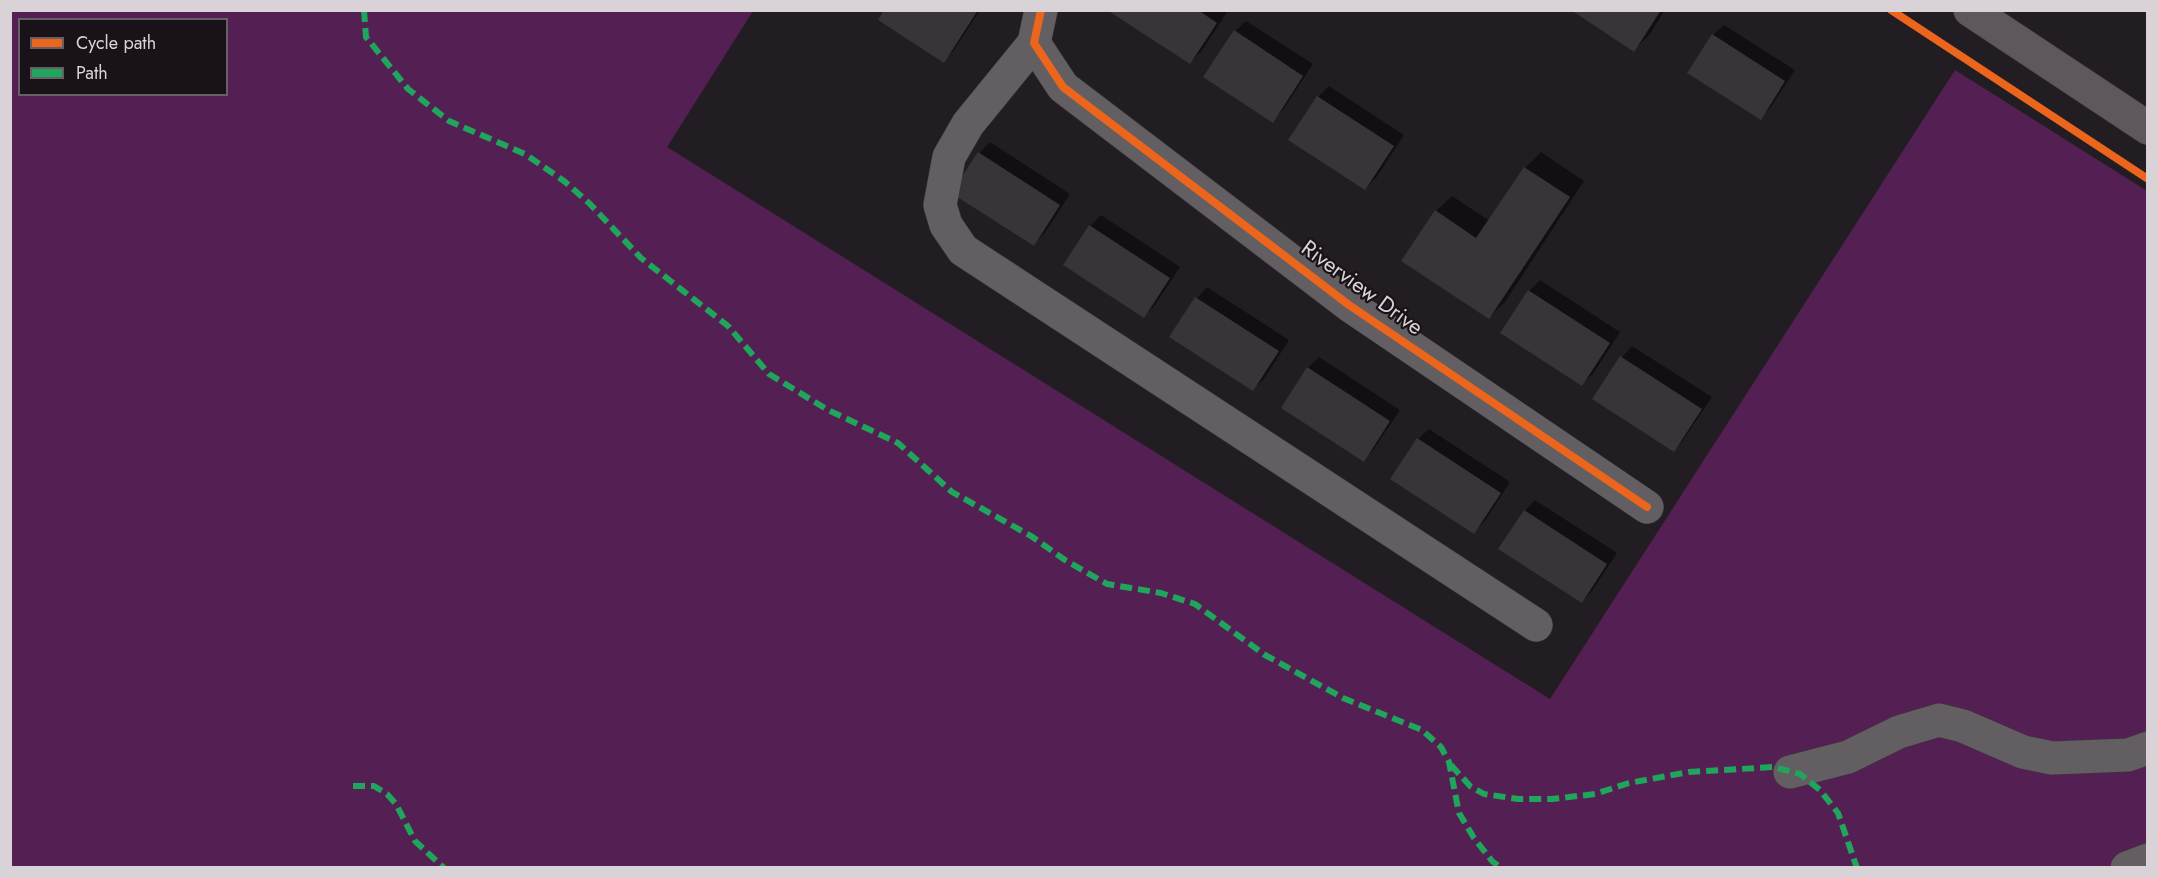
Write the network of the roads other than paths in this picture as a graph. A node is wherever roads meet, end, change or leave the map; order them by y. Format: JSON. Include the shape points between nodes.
{"nodes":[{"id":1,"x":1041,"y":10,"type":"edge"},
{"id":2,"x":1970,"y":10,"type":"edge"},
{"id":3,"x":1034,"y":43,"type":"junction"},
{"id":4,"x":2148,"y":128,"type":"edge"},
{"id":5,"x":1647,"y":507,"type":"dead end"},
{"id":6,"x":1536,"y":626,"type":"dead end"},
{"id":7,"x":2148,"y":748,"type":"edge"},
{"id":8,"x":1790,"y":772,"type":"dead end"},
{"id":9,"x":2148,"y":860,"type":"edge"},
{"id":10,"x":2127,"y":867,"type":"edge"}],
"edges":[{"from":1,"to":3,"type":"street"},
{"from":2,"to":4,"type":"main road"},
{"from":3,"to":5,"type":"street","name":"Riverview Drive","via":[[1063,87],[1349,305]]},
{"from":3,"to":6,"type":"street","via":[[968,124],[949,157],[940,205],[946,225],[963,250]]},
{"from":7,"to":8,"type":"street","via":[[2128,755],[2052,758],[2023,752],[1939,720],[1899,732],[1848,757]]},
{"from":9,"to":10,"type":"street"}]}
